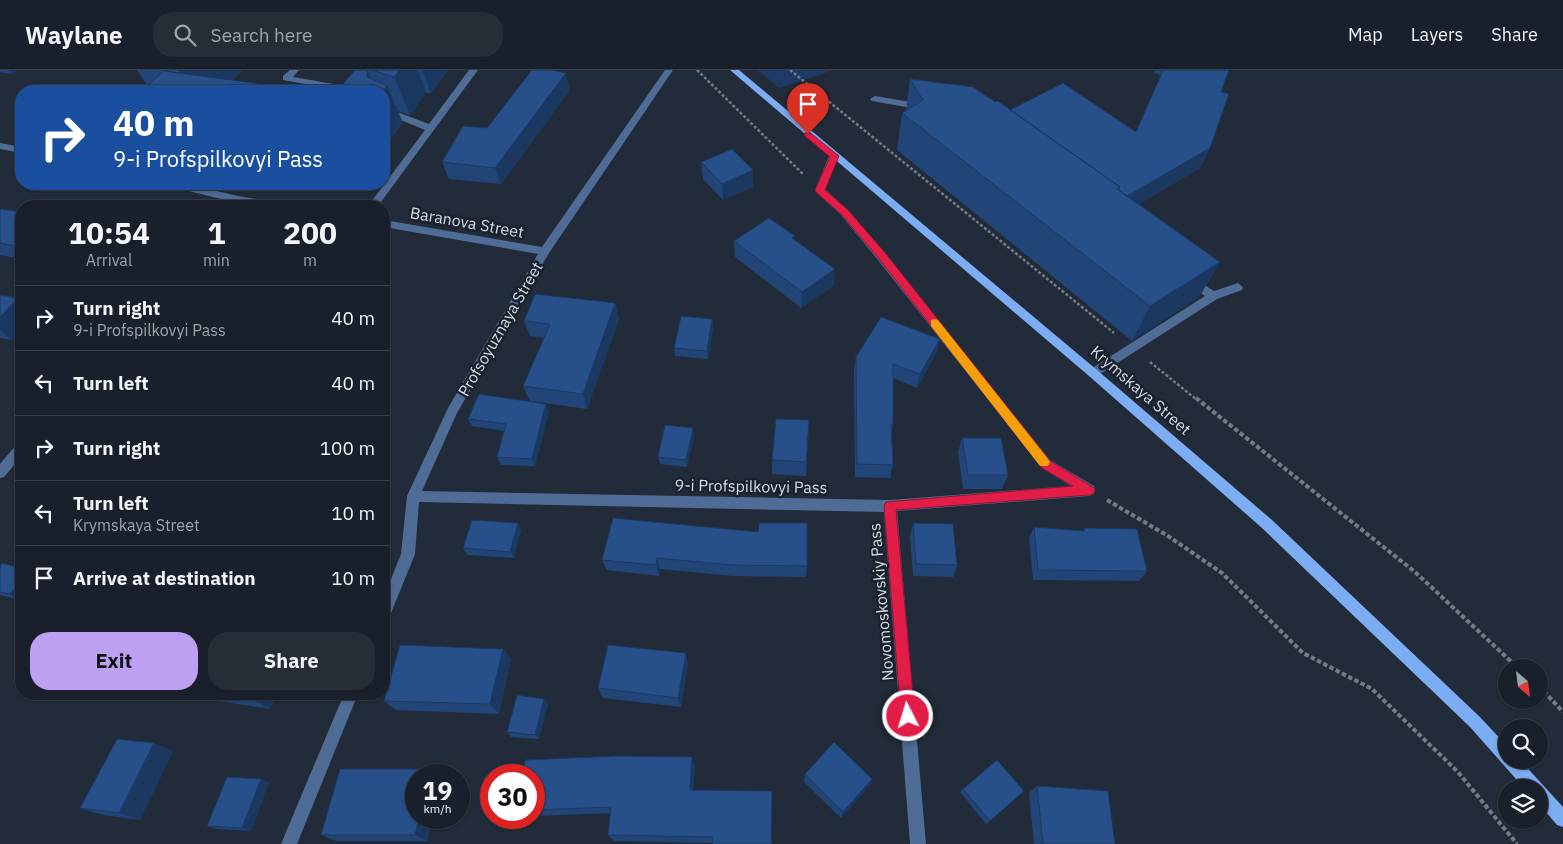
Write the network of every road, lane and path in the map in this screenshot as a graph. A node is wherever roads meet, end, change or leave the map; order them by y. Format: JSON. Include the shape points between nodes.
{"nodes":[{"id":1,"x":295,"y":70,"type":"edge"},
{"id":2,"x":474,"y":70,"type":"edge"},
{"id":3,"x":669,"y":70,"type":"edge"},
{"id":4,"x":697,"y":70,"type":"edge"},
{"id":5,"x":734,"y":70,"type":"edge"},
{"id":6,"x":790,"y":70,"type":"edge"},
{"id":7,"x":800,"y":70,"type":"edge"},
{"id":8,"x":794,"y":73,"type":"junction"},
{"id":9,"x":332,"y":85,"type":"edge"},
{"id":10,"x":875,"y":99,"type":"dead end"},
{"id":11,"x":938,"y":109,"type":"edge"},
{"id":12,"x":390,"y":112,"type":"edge"},
{"id":13,"x":432,"y":129,"type":"junction"},
{"id":14,"x":0,"y":146,"type":"edge"},
{"id":15,"x":15,"y":149,"type":"edge"},
{"id":16,"x":834,"y":156,"type":"junction"},
{"id":17,"x":390,"y":184,"type":"edge"},
{"id":18,"x":192,"y":190,"type":"edge"},
{"id":19,"x":385,"y":190,"type":"edge"},
{"id":20,"x":820,"y":190,"type":"junction"},
{"id":21,"x":224,"y":200,"type":"edge"},
{"id":22,"x":378,"y":200,"type":"edge"},
{"id":23,"x":390,"y":224,"type":"edge"},
{"id":24,"x":545,"y":251,"type":"junction"},
{"id":25,"x":1180,"y":273,"type":"edge"},
{"id":26,"x":1238,"y":287,"type":"dead end"},
{"id":27,"x":1212,"y":296,"type":"junction"},
{"id":28,"x":1132,"y":347,"type":"junction"},
{"id":29,"x":1093,"y":373,"type":"junction"},
{"id":30,"x":15,"y":455,"type":"edge"},
{"id":31,"x":1,"y":470,"type":"edge"},
{"id":32,"x":1089,"y":490,"type":"junction"},
{"id":33,"x":413,"y":496,"type":"junction"},
{"id":34,"x":890,"y":506,"type":"junction"},
{"id":35,"x":390,"y":598,"type":"edge"},
{"id":36,"x":1508,"y":659,"type":"edge"},
{"id":37,"x":1548,"y":696,"type":"edge"},
{"id":38,"x":349,"y":700,"type":"edge"},
{"id":39,"x":1563,"y":712,"type":"edge"},
{"id":40,"x":1498,"y":747,"type":"edge"},
{"id":41,"x":1518,"y":769,"type":"edge"},
{"id":42,"x":1527,"y":779,"type":"edge"},
{"id":43,"x":1548,"y":802,"type":"edge"},
{"id":44,"x":1563,"y":819,"type":"edge"},
{"id":45,"x":289,"y":844,"type":"edge"},
{"id":46,"x":918,"y":844,"type":"edge"},
{"id":47,"x":1517,"y":844,"type":"edge"}],
"edges":[{"from":1,"to":9,"type":"street","via":[[286,78]]},
{"from":2,"to":13,"type":"street"},
{"from":3,"to":24,"type":"street","name":"Profsoyuznaya Street"},
{"from":4,"to":20,"type":"path"},
{"from":5,"to":16,"type":"main road","name":"Krymskaya Street"},
{"from":6,"to":8,"type":"path"},
{"from":7,"to":8,"type":"path"},
{"from":8,"to":28,"type":"path"},
{"from":10,"to":11,"type":"street"},
{"from":12,"to":13,"type":"street"},
{"from":13,"to":17,"type":"street"},
{"from":14,"to":15,"type":"street"},
{"from":16,"to":20,"type":"street"},
{"from":16,"to":29,"type":"main road","name":"Krymskaya Street"},
{"from":18,"to":21,"type":"street"},
{"from":19,"to":22,"type":"street"},
{"from":20,"to":32,"type":"street","via":[[845,213],[882,257],[1046,464]]},
{"from":23,"to":24,"type":"street","name":"Baranova Street"},
{"from":24,"to":33,"type":"street","name":"Profsoyuznaya Street","via":[[452,411]]},
{"from":25,"to":27,"type":"street"},
{"from":26,"to":27,"type":"street"},
{"from":27,"to":28,"type":"street"},
{"from":28,"to":29,"type":"street"},
{"from":28,"to":36,"type":"path","via":[[1415,572]]},
{"from":29,"to":40,"type":"main road","name":"Krymskaya Street","via":[[1267,524]]},
{"from":30,"to":31,"type":"street"},
{"from":32,"to":34,"type":"street","name":"9-i Profspilkovyi Pass"},
{"from":32,"to":47,"type":"path","via":[[1168,536],[1222,573],[1303,653],[1372,689],[1458,772]]},
{"from":33,"to":34,"type":"street","name":"9-i Profspilkovyi Pass"},
{"from":33,"to":35,"type":"street","name":"Profsoyuznaya Street","via":[[408,554]]},
{"from":34,"to":46,"type":"street","name":"Novomoskovskiy Pass"},
{"from":37,"to":39,"type":"path"},
{"from":38,"to":45,"type":"street"},
{"from":41,"to":42,"type":"main road"},
{"from":43,"to":44,"type":"main road"}]}
